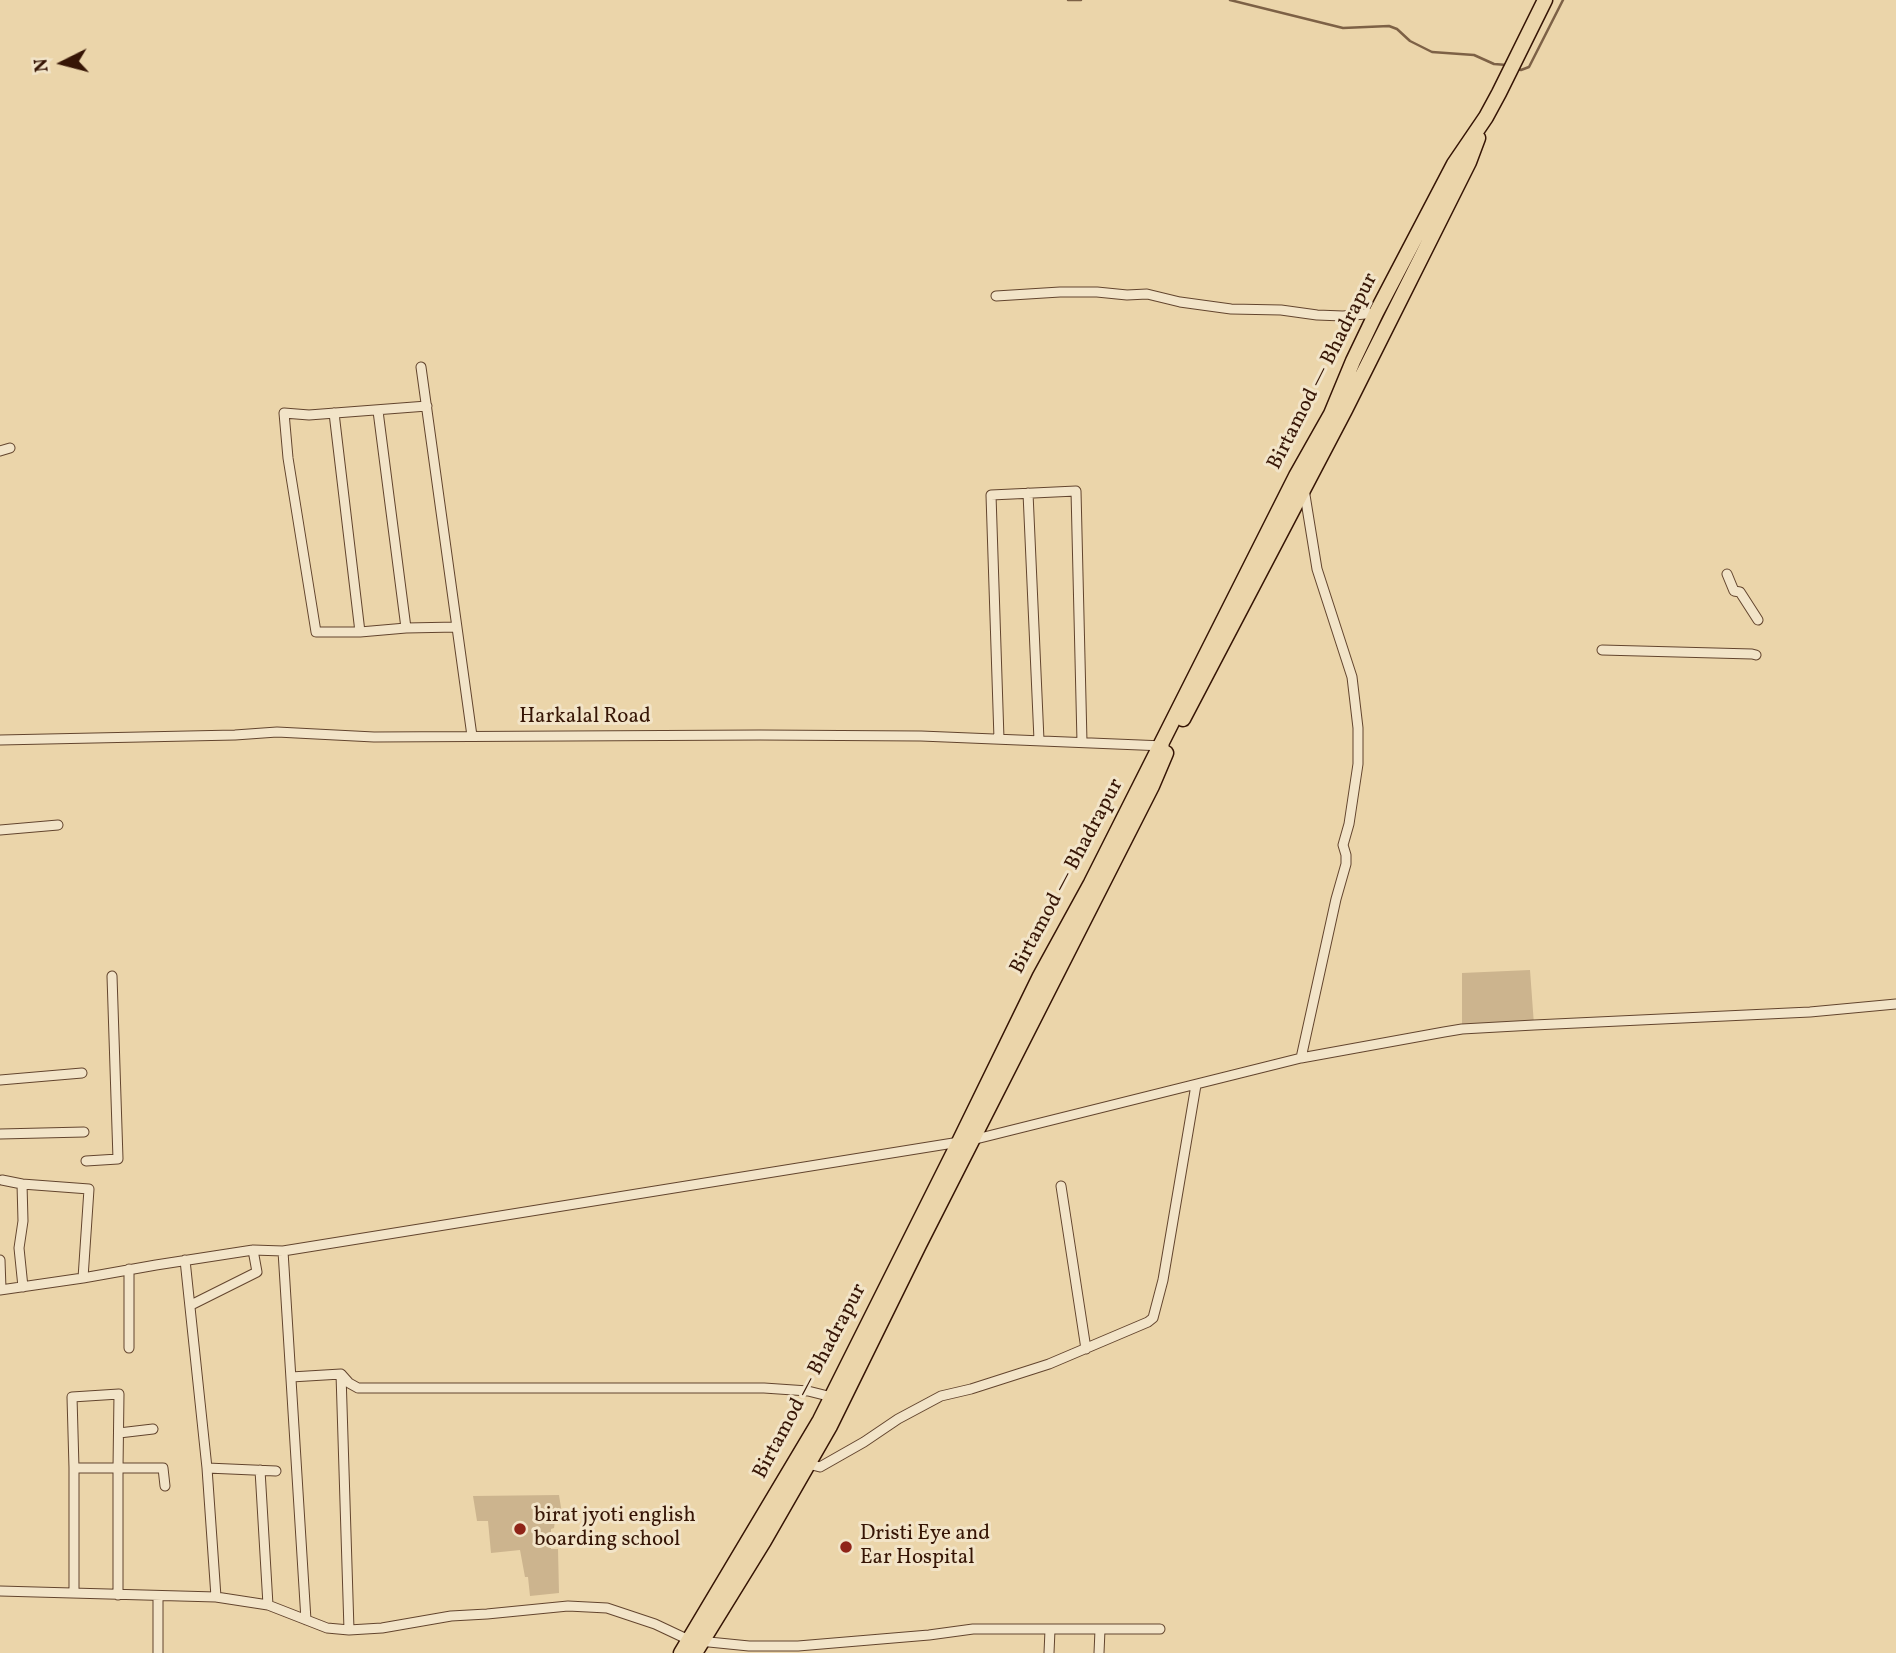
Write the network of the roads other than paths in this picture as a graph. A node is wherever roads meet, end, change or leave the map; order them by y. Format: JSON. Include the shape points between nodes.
{"nodes":[{"id":1,"x":1545,"y":0,"type":"edge"},
{"id":2,"x":1486,"y":117,"type":"junction"},
{"id":3,"x":996,"y":296,"type":"dead end"},
{"id":4,"x":1376,"y":313,"type":"junction"},
{"id":5,"x":421,"y":367,"type":"dead end"},
{"id":6,"x":426,"y":406,"type":"junction"},
{"id":7,"x":378,"y":411,"type":"junction"},
{"id":8,"x":334,"y":413,"type":"junction"},
{"id":9,"x":10,"y":448,"type":"dead end"},
{"id":10,"x":0,"y":451,"type":"edge"},
{"id":11,"x":1300,"y":481,"type":"junction"},
{"id":12,"x":1028,"y":493,"type":"junction"},
{"id":13,"x":1727,"y":574,"type":"dead end"},
{"id":14,"x":1758,"y":621,"type":"dead end"},
{"id":15,"x":457,"y":627,"type":"junction"},
{"id":16,"x":406,"y":628,"type":"junction"},
{"id":17,"x":360,"y":632,"type":"junction"},
{"id":18,"x":1602,"y":650,"type":"dead end"},
{"id":19,"x":1756,"y":655,"type":"dead end"},
{"id":20,"x":472,"y":736,"type":"junction"},
{"id":21,"x":999,"y":739,"type":"junction"},
{"id":22,"x":0,"y":740,"type":"edge"},
{"id":23,"x":1040,"y":740,"type":"junction"},
{"id":24,"x":1082,"y":742,"type":"junction"},
{"id":25,"x":1165,"y":746,"type":"junction"},
{"id":26,"x":58,"y":825,"type":"dead end"},
{"id":27,"x":0,"y":830,"type":"edge"},
{"id":28,"x":112,"y":976,"type":"dead end"},
{"id":29,"x":1896,"y":1004,"type":"edge"},
{"id":30,"x":1301,"y":1058,"type":"junction"},
{"id":31,"x":82,"y":1073,"type":"dead end"},
{"id":32,"x":0,"y":1080,"type":"edge"},
{"id":33,"x":1196,"y":1085,"type":"junction"},
{"id":34,"x":84,"y":1132,"type":"dead end"},
{"id":35,"x":0,"y":1134,"type":"edge"},
{"id":36,"x":966,"y":1141,"type":"junction"},
{"id":37,"x":86,"y":1161,"type":"dead end"},
{"id":38,"x":2,"y":1181,"type":"dead end"},
{"id":39,"x":22,"y":1184,"type":"junction"},
{"id":40,"x":1061,"y":1186,"type":"dead end"},
{"id":41,"x":253,"y":1250,"type":"junction"},
{"id":42,"x":283,"y":1251,"type":"junction"},
{"id":43,"x":0,"y":1260,"type":"edge"},
{"id":44,"x":186,"y":1260,"type":"junction"},
{"id":45,"x":129,"y":1269,"type":"junction"},
{"id":46,"x":83,"y":1278,"type":"junction"},
{"id":47,"x":23,"y":1287,"type":"junction"},
{"id":48,"x":1,"y":1289,"type":"edge"},
{"id":49,"x":191,"y":1305,"type":"junction"},
{"id":50,"x":129,"y":1349,"type":"dead end"},
{"id":51,"x":1086,"y":1349,"type":"junction"},
{"id":52,"x":341,"y":1374,"type":"junction"},
{"id":53,"x":291,"y":1377,"type":"junction"},
{"id":54,"x":832,"y":1397,"type":"junction"},
{"id":55,"x":153,"y":1429,"type":"dead end"},
{"id":56,"x":119,"y":1433,"type":"junction"},
{"id":57,"x":808,"y":1464,"type":"junction"},
{"id":58,"x":74,"y":1468,"type":"junction"},
{"id":59,"x":118,"y":1468,"type":"junction"},
{"id":60,"x":207,"y":1468,"type":"junction"},
{"id":61,"x":260,"y":1470,"type":"junction"},
{"id":62,"x":276,"y":1471,"type":"dead end"},
{"id":63,"x":790,"y":1483,"type":"junction"},
{"id":64,"x":165,"y":1486,"type":"dead end"},
{"id":65,"x":0,"y":1591,"type":"edge"},
{"id":66,"x":74,"y":1592,"type":"junction"},
{"id":67,"x":118,"y":1595,"type":"junction"},
{"id":68,"x":158,"y":1596,"type":"junction"},
{"id":69,"x":216,"y":1597,"type":"junction"},
{"id":70,"x":268,"y":1605,"type":"junction"},
{"id":71,"x":306,"y":1620,"type":"junction"},
{"id":72,"x":1160,"y":1629,"type":"dead end"},
{"id":73,"x":349,"y":1630,"type":"junction"},
{"id":74,"x":1050,"y":1630,"type":"junction"},
{"id":75,"x":1100,"y":1630,"type":"junction"},
{"id":76,"x":695,"y":1644,"type":"edge"},
{"id":77,"x":158,"y":1653,"type":"edge"},
{"id":78,"x":681,"y":1653,"type":"edge"},
{"id":79,"x":1049,"y":1653,"type":"edge"},
{"id":80,"x":1100,"y":1653,"type":"edge"}],
"edges":[{"from":1,"to":2,"type":"main road","name":"Birtamod — Bhadrapur"},
{"from":2,"to":4,"type":"main road","name":"Birtamod — Bhadrapur","via":[[1454,164]]},
{"from":2,"to":11,"type":"main road","name":"Birtamod — Bhadrapur","via":[[1469,162],[1345,410]]},
{"from":3,"to":4,"type":"street","via":[[1147,294],[1231,309],[1343,316]]},
{"from":4,"to":11,"type":"main road","name":"Birtamod — Bhadrapur"},
{"from":5,"to":6,"type":"street"},
{"from":6,"to":7,"type":"street"},
{"from":6,"to":15,"type":"street"},
{"from":7,"to":8,"type":"street"},
{"from":7,"to":16,"type":"street"},
{"from":8,"to":17,"type":"street"},
{"from":8,"to":17,"type":"street","via":[[284,414],[288,458],[316,632]]},
{"from":9,"to":10,"type":"street"},
{"from":11,"to":25,"type":"main road","name":"Birtamod — Bhadrapur"},
{"from":11,"to":30,"type":"street","via":[[1317,569],[1352,677],[1358,728],[1358,764],[1343,845],[1346,864]]},
{"from":12,"to":21,"type":"street","via":[[991,495]]},
{"from":12,"to":23,"type":"street"},
{"from":12,"to":24,"type":"street","via":[[1076,491]]},
{"from":13,"to":14,"type":"street","via":[[1734,591],[1740,592]]},
{"from":15,"to":16,"type":"street"},
{"from":15,"to":20,"type":"street"},
{"from":16,"to":17,"type":"street"},
{"from":18,"to":19,"type":"street"},
{"from":20,"to":21,"type":"street","name":"Harkalal Road"},
{"from":20,"to":22,"type":"street","name":"Harkalal Road","via":[[277,732]]},
{"from":21,"to":23,"type":"street","name":"Harkalal Road"},
{"from":23,"to":24,"type":"street","name":"Harkalal Road"},
{"from":24,"to":25,"type":"street","name":"Harkalal Road"},
{"from":25,"to":36,"type":"main road","name":"Birtamod — Bhadrapur","via":[[1095,886],[1040,976]]},
{"from":26,"to":27,"type":"street"},
{"from":28,"to":37,"type":"street","via":[[118,1159]]},
{"from":29,"to":30,"type":"street","via":[[1462,1029]]},
{"from":30,"to":33,"type":"street"},
{"from":31,"to":32,"type":"street"},
{"from":33,"to":36,"type":"street"},
{"from":33,"to":51,"type":"street","via":[[1156,1312],[1148,1322]]},
{"from":34,"to":35,"type":"street"},
{"from":36,"to":42,"type":"street"},
{"from":36,"to":54,"type":"main road","name":"Birtamod — Bhadrapur"},
{"from":36,"to":57,"type":"main road","name":"Birtamod — Bhadrapur"},
{"from":38,"to":39,"type":"street"},
{"from":39,"to":46,"type":"street","via":[[89,1189]]},
{"from":39,"to":47,"type":"street","via":[[19,1248]]},
{"from":40,"to":51,"type":"street"},
{"from":41,"to":42,"type":"street"},
{"from":41,"to":44,"type":"street"},
{"from":41,"to":49,"type":"street","via":[[257,1272]]},
{"from":42,"to":53,"type":"street"},
{"from":43,"to":48,"type":"street"},
{"from":44,"to":45,"type":"street"},
{"from":44,"to":49,"type":"street"},
{"from":45,"to":46,"type":"street"},
{"from":45,"to":50,"type":"street"},
{"from":46,"to":47,"type":"street"},
{"from":47,"to":48,"type":"street"},
{"from":49,"to":60,"type":"street"},
{"from":51,"to":57,"type":"street","via":[[942,1396],[820,1466]]},
{"from":52,"to":53,"type":"street"},
{"from":52,"to":54,"type":"street","via":[[358,1388],[764,1388]]},
{"from":52,"to":73,"type":"street"},
{"from":53,"to":71,"type":"street"},
{"from":54,"to":63,"type":"main road","name":"Birtamod — Bhadrapur"},
{"from":55,"to":56,"type":"street"},
{"from":56,"to":58,"type":"street","via":[[119,1394],[72,1396]]},
{"from":56,"to":59,"type":"street"},
{"from":57,"to":63,"type":"main road","name":"Birtamod — Bhadrapur"},
{"from":58,"to":59,"type":"street"},
{"from":58,"to":66,"type":"street"},
{"from":59,"to":64,"type":"street","via":[[163,1468]]},
{"from":59,"to":67,"type":"street"},
{"from":60,"to":61,"type":"street"},
{"from":60,"to":69,"type":"street"},
{"from":61,"to":62,"type":"street"},
{"from":61,"to":70,"type":"street"},
{"from":63,"to":76,"type":"main road","name":"Birtamod — Bhadrapur"},
{"from":65,"to":66,"type":"street"},
{"from":66,"to":67,"type":"street"},
{"from":67,"to":68,"type":"street"},
{"from":68,"to":69,"type":"street"},
{"from":68,"to":77,"type":"street"},
{"from":69,"to":70,"type":"street"},
{"from":70,"to":71,"type":"street"},
{"from":71,"to":73,"type":"street"},
{"from":72,"to":75,"type":"street"},
{"from":73,"to":76,"type":"street","via":[[568,1606],[607,1608]]},
{"from":74,"to":75,"type":"street"},
{"from":74,"to":76,"type":"street","via":[[973,1629],[799,1646]]},
{"from":74,"to":79,"type":"street"},
{"from":75,"to":80,"type":"street"},
{"from":76,"to":78,"type":"main road","name":"Birtamod — Bhadrapur"}]}
